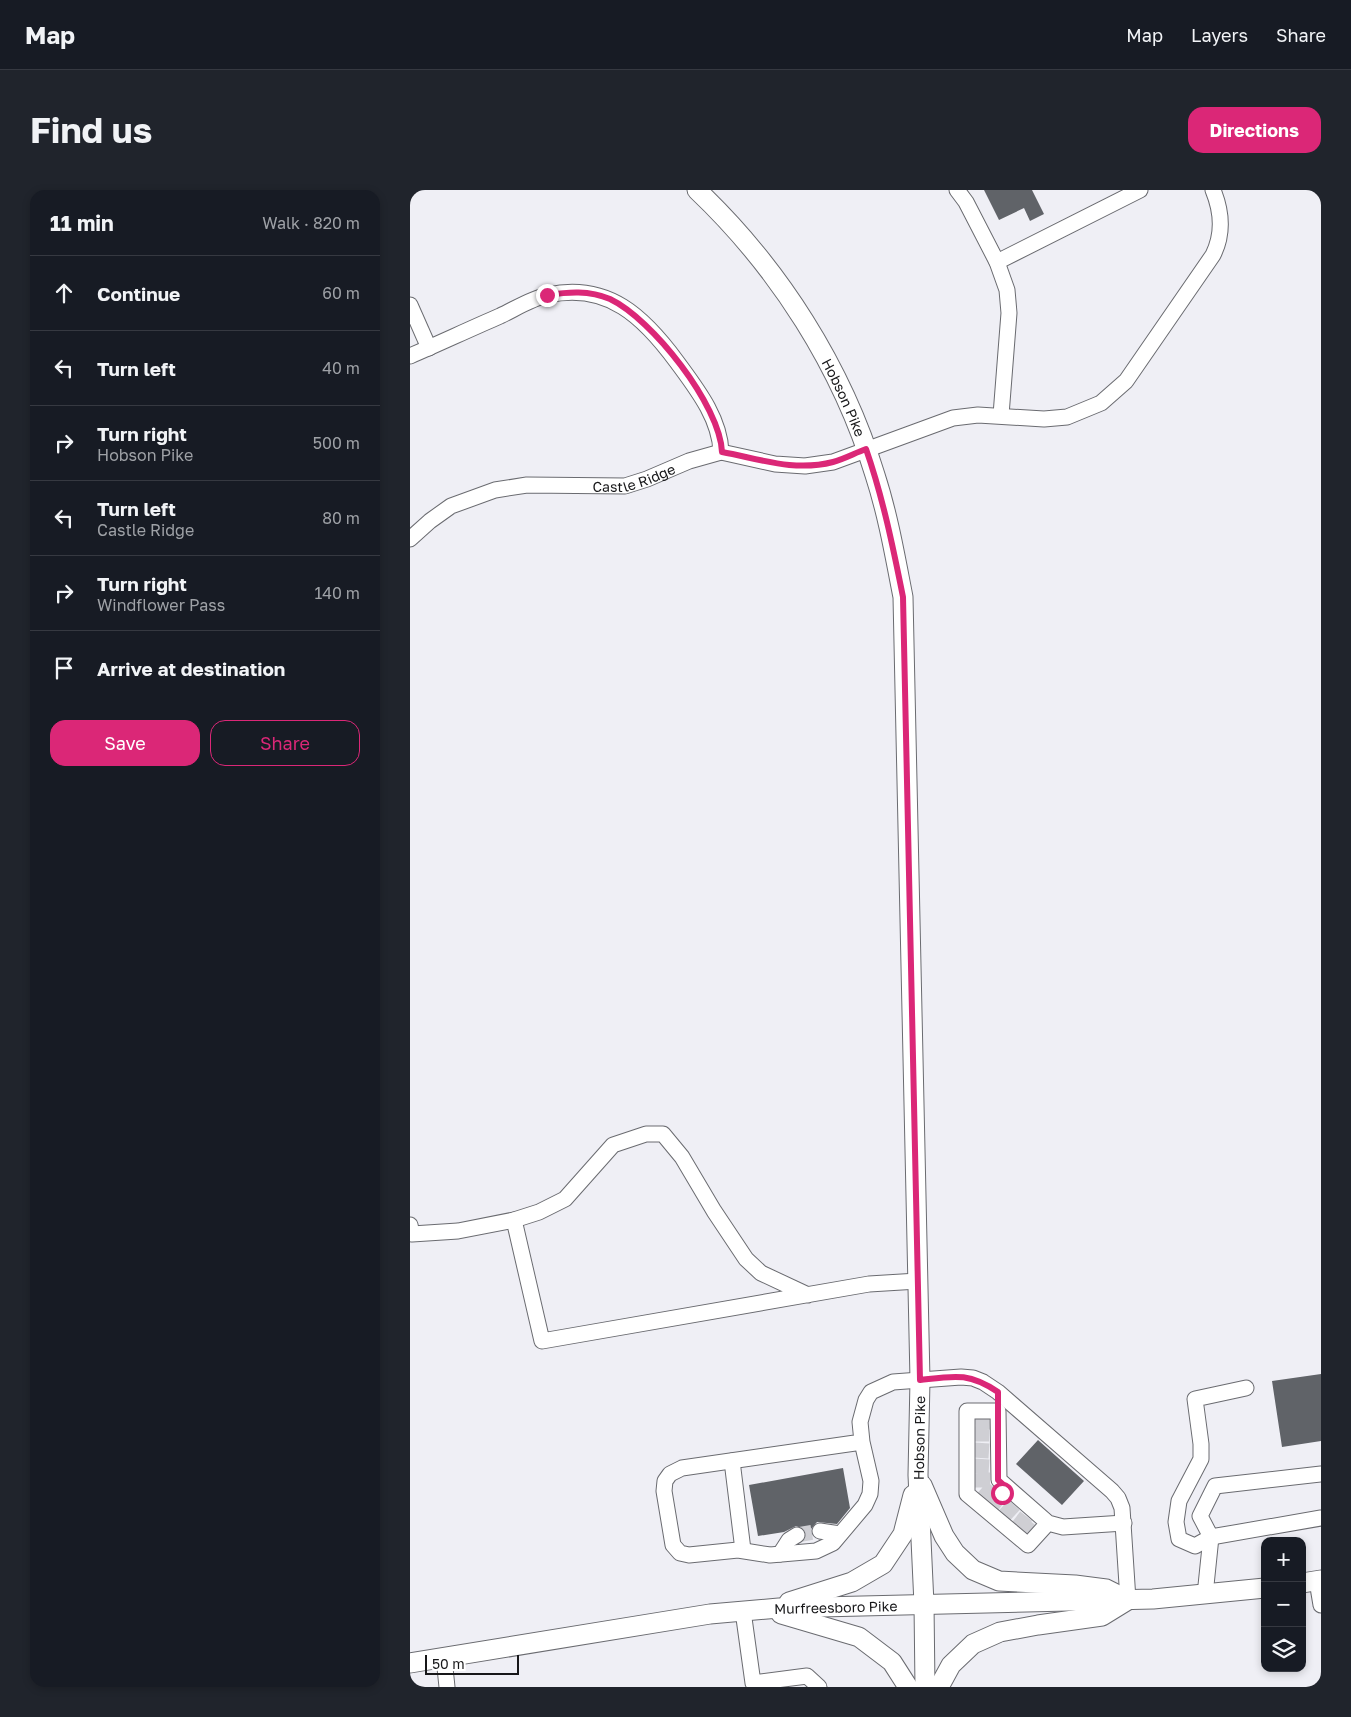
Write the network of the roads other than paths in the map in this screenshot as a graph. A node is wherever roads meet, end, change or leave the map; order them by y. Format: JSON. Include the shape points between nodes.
{"nodes":[{"id":1,"x":697,"y":190,"type":"edge"},
{"id":2,"x":957,"y":190,"type":"edge"},
{"id":3,"x":1140,"y":190,"type":"edge"},
{"id":4,"x":1213,"y":190,"type":"edge"},
{"id":5,"x":997,"y":262,"type":"junction"},
{"id":6,"x":410,"y":305,"type":"edge"},
{"id":7,"x":429,"y":348,"type":"junction"},
{"id":8,"x":410,"y":356,"type":"edge"},
{"id":9,"x":1002,"y":415,"type":"junction"},
{"id":10,"x":866,"y":449,"type":"junction"},
{"id":11,"x":722,"y":452,"type":"junction"},
{"id":12,"x":410,"y":539,"type":"edge"},
{"id":13,"x":514,"y":1220,"type":"junction"},
{"id":14,"x":410,"y":1225,"type":"edge"},
{"id":15,"x":918,"y":1281,"type":"junction"},
{"id":16,"x":808,"y":1295,"type":"junction"},
{"id":17,"x":920,"y":1380,"type":"junction"},
{"id":18,"x":1246,"y":1388,"type":"dead end"},
{"id":19,"x":998,"y":1392,"type":"junction"},
{"id":20,"x":984,"y":1426,"type":"junction"},
{"id":21,"x":862,"y":1442,"type":"junction"},
{"id":22,"x":982,"y":1451,"type":"junction"},
{"id":23,"x":732,"y":1461,"type":"junction"},
{"id":24,"x":1321,"y":1474,"type":"edge"},
{"id":25,"x":918,"y":1475,"type":"junction"},
{"id":26,"x":1037,"y":1518,"type":"junction"},
{"id":27,"x":1321,"y":1518,"type":"edge"},
{"id":28,"x":1124,"y":1524,"type":"junction"},
{"id":29,"x":820,"y":1531,"type":"tunnel mouth"},
{"id":30,"x":840,"y":1534,"type":"junction"},
{"id":31,"x":797,"y":1535,"type":"tunnel mouth"},
{"id":32,"x":1211,"y":1537,"type":"junction"},
{"id":33,"x":743,"y":1550,"type":"junction"},
{"id":34,"x":780,"y":1554,"type":"junction"},
{"id":35,"x":1314,"y":1581,"type":"edge"},
{"id":36,"x":1261,"y":1588,"type":"edge"},
{"id":37,"x":1206,"y":1595,"type":"junction"},
{"id":38,"x":1128,"y":1600,"type":"junction"},
{"id":39,"x":924,"y":1604,"type":"junction"},
{"id":40,"x":1321,"y":1605,"type":"edge"},
{"id":41,"x":763,"y":1610,"type":"junction"},
{"id":42,"x":743,"y":1611,"type":"junction"},
{"id":43,"x":444,"y":1658,"type":"junction"},
{"id":44,"x":410,"y":1663,"type":"edge"},
{"id":45,"x":775,"y":1684,"type":"edge"},
{"id":46,"x":813,"y":1684,"type":"edge"},
{"id":47,"x":753,"y":1686,"type":"edge"},
{"id":48,"x":448,"y":1687,"type":"edge"},
{"id":49,"x":908,"y":1687,"type":"edge"},
{"id":50,"x":925,"y":1687,"type":"edge"},
{"id":51,"x":939,"y":1687,"type":"edge"}],
"edges":[{"from":1,"to":10,"type":"main road","name":"Hobson Pike","via":[[739,232],[778,280],[836,377]]},
{"from":2,"to":5,"type":"street"},
{"from":3,"to":5,"type":"street"},
{"from":4,"to":9,"type":"street","name":"Castle Ridge","via":[[1220,217],[1216,250],[1120,386],[1101,403],[1068,418]]},
{"from":5,"to":9,"type":"street","via":[[1007,290],[1009,314]]},
{"from":6,"to":7,"type":"street"},
{"from":7,"to":8,"type":"street"},
{"from":7,"to":11,"type":"street","via":[[547,295],[575,291],[610,299],[642,321],[693,384],[710,412]]},
{"from":9,"to":10,"type":"street","name":"Castle Ridge","via":[[953,418]]},
{"from":10,"to":11,"type":"street","name":"Castle Ridge","via":[[833,462],[805,466],[775,464]]},
{"from":10,"to":15,"type":"main road","name":"Hobson Pike","via":[[889,527],[903,597]]},
{"from":11,"to":12,"type":"street","name":"Castle Ridge","via":[[625,486],[527,485],[495,490],[451,506]]},
{"from":13,"to":14,"type":"street","via":[[412,1234]]},
{"from":13,"to":16,"type":"street","via":[[542,1341]]},
{"from":13,"to":16,"type":"street","via":[[565,1199],[613,1145],[646,1134],[663,1134],[682,1157],[746,1259],[761,1274]]},
{"from":15,"to":16,"type":"street","via":[[869,1284]]},
{"from":15,"to":17,"type":"main road","name":"Hobson Pike"},
{"from":17,"to":19,"type":"street","via":[[973,1378]]},
{"from":17,"to":21,"type":"street","via":[[893,1382],[872,1392],[866,1400],[860,1422]]},
{"from":17,"to":25,"type":"main road","name":"Hobson Pike"},
{"from":18,"to":32,"type":"street","via":[[1195,1399],[1201,1459],[1179,1501],[1176,1522],[1179,1539],[1195,1546]]},
{"from":19,"to":20,"type":"street"},
{"from":19,"to":28,"type":"street","via":[[1112,1491],[1122,1508]]},
{"from":20,"to":22,"type":"street"},
{"from":20,"to":22,"type":"street"},
{"from":21,"to":23,"type":"street"},
{"from":21,"to":30,"type":"street","via":[[871,1481],[870,1494],[865,1505]]},
{"from":22,"to":26,"type":"street","via":[[997,1480]]},
{"from":22,"to":26,"type":"street","via":[[971,1473],[968,1494],[1002,1519],[1028,1545]]},
{"from":23,"to":33,"type":"street"},
{"from":23,"to":33,"type":"street","via":[[682,1468],[670,1474],[664,1491],[673,1545],[680,1553]]},
{"from":24,"to":32,"type":"street","via":[[1215,1486],[1200,1516]]},
{"from":25,"to":38,"type":"main road","via":[[944,1536],[955,1553],[973,1570],[999,1581],[1106,1589]]},
{"from":25,"to":39,"type":"main road","name":"Hobson Pike"},
{"from":25,"to":41,"type":"main road","via":[[903,1534],[883,1564],[852,1582]]},
{"from":26,"to":28,"type":"street","via":[[1063,1527]]},
{"from":27,"to":32,"type":"street"},
{"from":28,"to":38,"type":"street"},
{"from":29,"to":30,"type":"street"},
{"from":30,"to":34,"type":"street","via":[[833,1543],[816,1551]]},
{"from":31,"to":34,"type":"street","via":[[789,1540]]},
{"from":32,"to":37,"type":"street"},
{"from":33,"to":34,"type":"street","via":[[770,1556]]},
{"from":35,"to":40,"type":"street"},
{"from":36,"to":37,"type":"main road","name":"Murfreesboro Pike"},
{"from":37,"to":38,"type":"main road","name":"Murfreesboro Pike"},
{"from":38,"to":39,"type":"main road","name":"Murfreesboro Pike"},
{"from":38,"to":51,"type":"main road","via":[[1102,1616],[1000,1632],[973,1644],[951,1665]]},
{"from":39,"to":41,"type":"main road","name":"Murfreesboro Pike"},
{"from":39,"to":50,"type":"main road","name":"Hobson Pike"},
{"from":41,"to":42,"type":"main road","name":"Murfreesboro Pike"},
{"from":41,"to":49,"type":"main road","via":[[859,1637],[892,1662]]},
{"from":42,"to":43,"type":"main road","name":"Murfreesboro Pike"},
{"from":42,"to":47,"type":"street"},
{"from":43,"to":44,"type":"main road","name":"Murfreesboro Pike"},
{"from":43,"to":48,"type":"street"},
{"from":45,"to":46,"type":"street","via":[[807,1676]]},
{"from":45,"to":47,"type":"street"}]}
